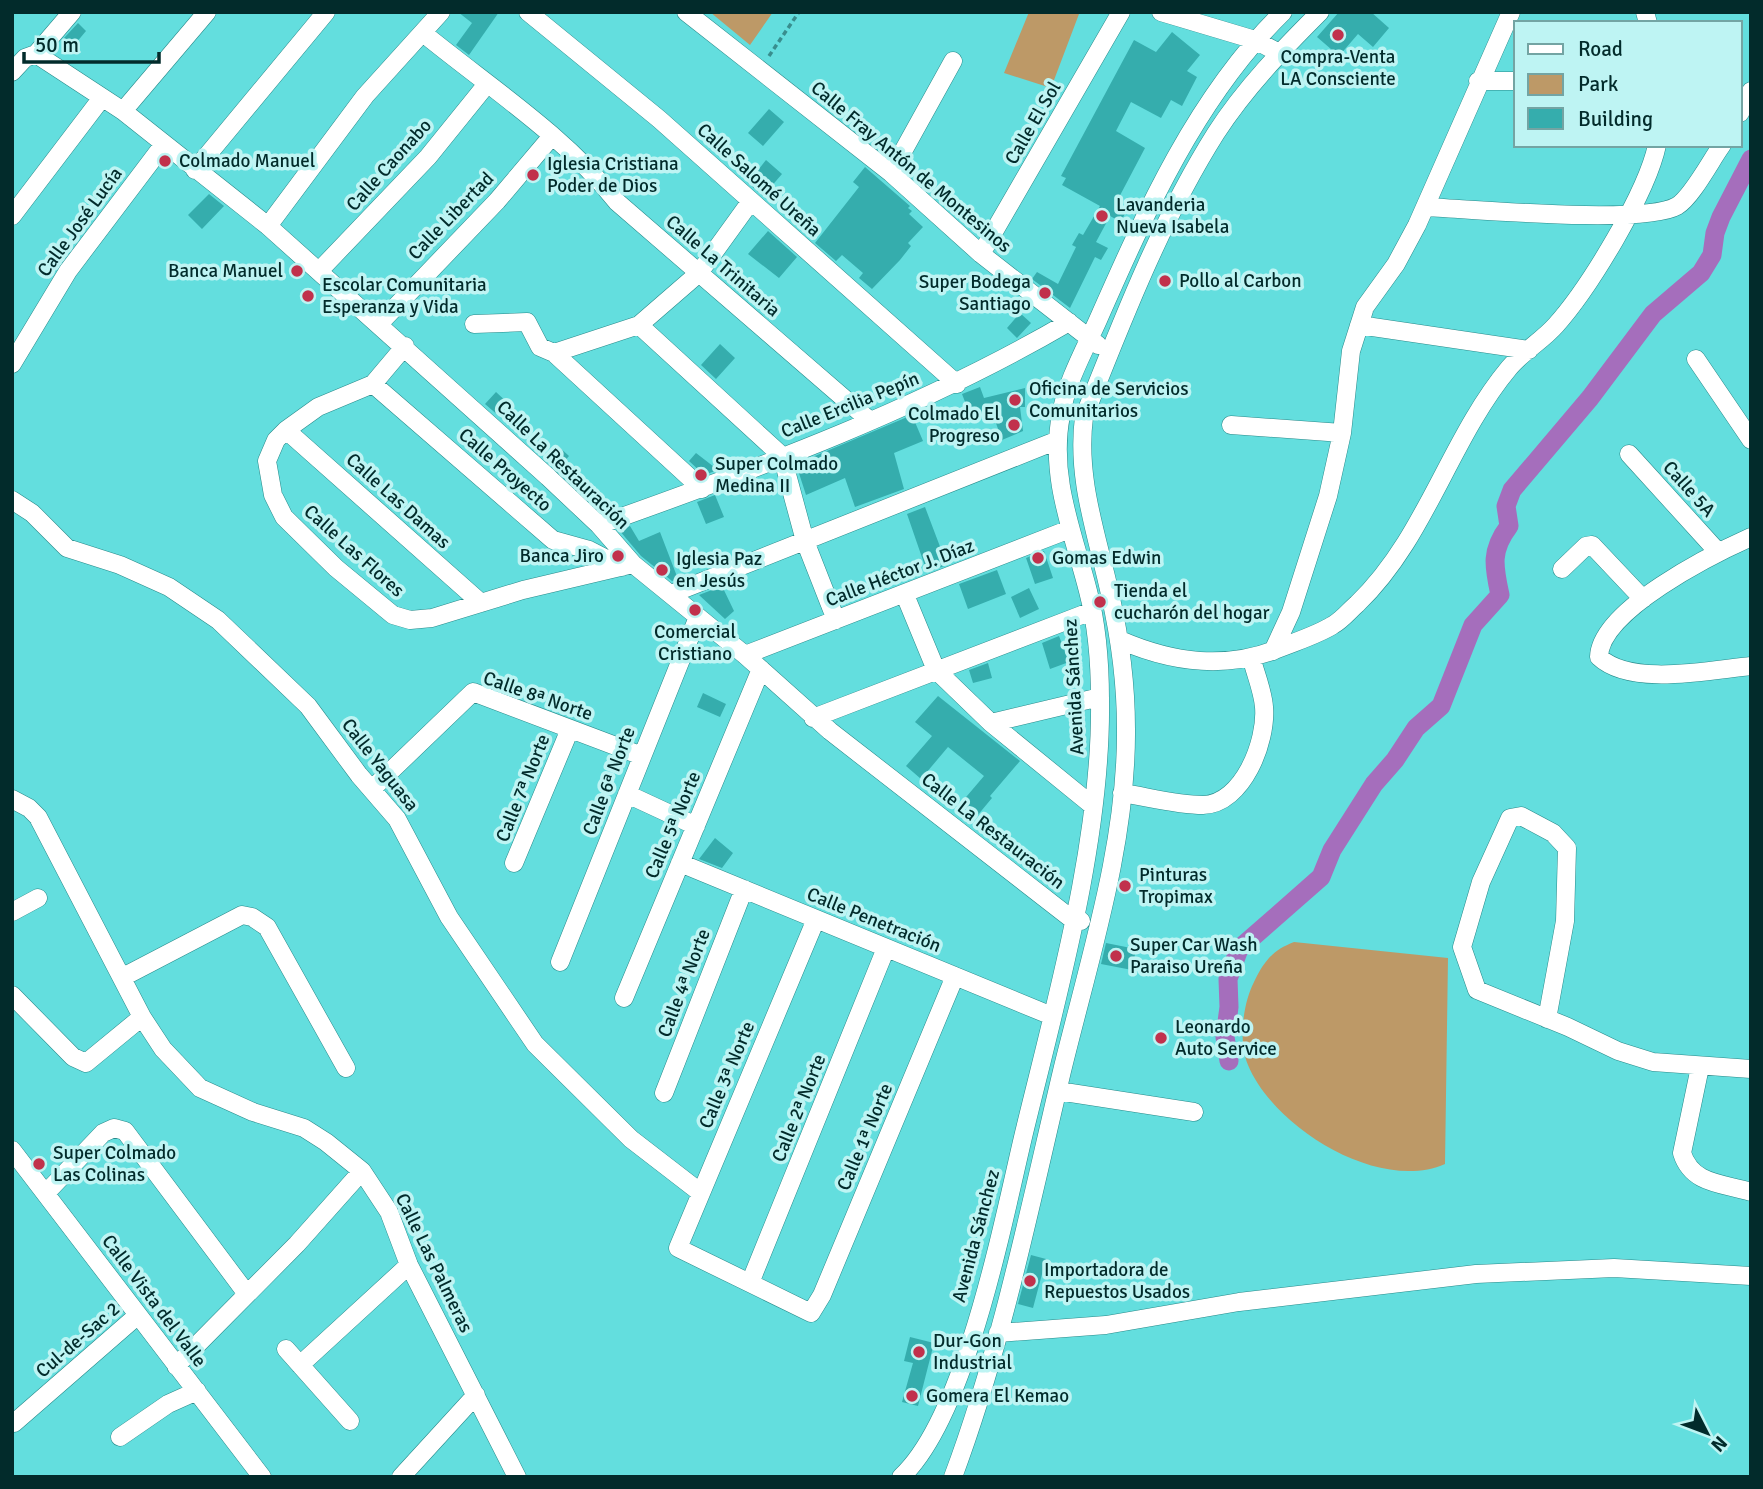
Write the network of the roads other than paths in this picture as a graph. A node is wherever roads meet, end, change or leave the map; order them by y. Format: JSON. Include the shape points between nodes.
{"nodes":[{"id":1,"x":207,"y":12,"type":"edge"},
{"id":2,"x":326,"y":12,"type":"edge"},
{"id":3,"x":441,"y":12,"type":"edge"},
{"id":4,"x":528,"y":12,"type":"edge"},
{"id":5,"x":686,"y":12,"type":"edge"},
{"id":6,"x":1121,"y":12,"type":"edge"},
{"id":7,"x":1161,"y":12,"type":"edge"},
{"id":8,"x":1283,"y":12,"type":"edge"},
{"id":9,"x":1320,"y":12,"type":"edge"},
{"id":10,"x":1511,"y":12,"type":"edge"},
{"id":11,"x":66,"y":14,"type":"edge"},
{"id":12,"x":423,"y":33,"type":"junction"},
{"id":13,"x":1255,"y":40,"type":"junction"},
{"id":14,"x":24,"y":53,"type":"edge"},
{"id":15,"x":1279,"y":53,"type":"junction"},
{"id":16,"x":953,"y":61,"type":"dead end"},
{"id":17,"x":12,"y":72,"type":"edge"},
{"id":18,"x":1478,"y":81,"type":"junction"},
{"id":19,"x":1514,"y":81,"type":"edge"},
{"id":20,"x":487,"y":84,"type":"junction"},
{"id":21,"x":1751,"y":91,"type":"edge"},
{"id":22,"x":101,"y":99,"type":"junction"},
{"id":23,"x":1742,"y":109,"type":"edge"},
{"id":24,"x":123,"y":111,"type":"junction"},
{"id":25,"x":552,"y":136,"type":"junction"},
{"id":26,"x":164,"y":144,"type":"junction"},
{"id":27,"x":1657,"y":147,"type":"edge"},
{"id":28,"x":1721,"y":147,"type":"edge"},
{"id":29,"x":195,"y":170,"type":"junction"},
{"id":30,"x":891,"y":173,"type":"junction"},
{"id":31,"x":751,"y":201,"type":"junction"},
{"id":32,"x":1425,"y":207,"type":"junction"},
{"id":33,"x":1628,"y":215,"type":"junction"},
{"id":34,"x":12,"y":216,"type":"edge"},
{"id":35,"x":268,"y":226,"type":"junction"},
{"id":36,"x":981,"y":254,"type":"junction"},
{"id":37,"x":319,"y":271,"type":"junction"},
{"id":38,"x":699,"y":273,"type":"junction"},
{"id":39,"x":1069,"y":322,"type":"junction"},
{"id":40,"x":379,"y":324,"type":"junction"},
{"id":41,"x":474,"y":324,"type":"dead end"},
{"id":42,"x":639,"y":325,"type":"junction"},
{"id":43,"x":1359,"y":325,"type":"junction"},
{"id":44,"x":1090,"y":340,"type":"junction"},
{"id":45,"x":405,"y":346,"type":"junction"},
{"id":46,"x":1529,"y":350,"type":"junction"},
{"id":47,"x":1110,"y":351,"type":"junction"},
{"id":48,"x":554,"y":353,"type":"junction"},
{"id":49,"x":1696,"y":359,"type":"dead end"},
{"id":50,"x":12,"y":364,"type":"edge"},
{"id":51,"x":373,"y":384,"type":"junction"},
{"id":52,"x":957,"y":384,"type":"junction"},
{"id":53,"x":869,"y":420,"type":"junction"},
{"id":54,"x":1231,"y":425,"type":"dead end"},
{"id":55,"x":286,"y":430,"type":"junction"},
{"id":56,"x":1342,"y":433,"type":"junction"},
{"id":57,"x":1058,"y":440,"type":"junction"},
{"id":58,"x":1751,"y":440,"type":"edge"},
{"id":59,"x":1629,"y":454,"type":"dead end"},
{"id":60,"x":782,"y":456,"type":"junction"},
{"id":61,"x":702,"y":489,"type":"junction"},
{"id":62,"x":12,"y":500,"type":"edge"},
{"id":63,"x":599,"y":525,"type":"junction"},
{"id":64,"x":1070,"y":529,"type":"junction"},
{"id":65,"x":1751,"y":537,"type":"edge"},
{"id":66,"x":805,"y":541,"type":"junction"},
{"id":67,"x":1718,"y":552,"type":"junction"},
{"id":68,"x":627,"y":565,"type":"junction"},
{"id":69,"x":1562,"y":569,"type":"dead end"},
{"id":70,"x":671,"y":594,"type":"junction"},
{"id":71,"x":905,"y":595,"type":"junction"},
{"id":72,"x":1643,"y":599,"type":"junction"},
{"id":73,"x":481,"y":603,"type":"junction"},
{"id":74,"x":1092,"y":611,"type":"junction"},
{"id":75,"x":698,"y":617,"type":"junction"},
{"id":76,"x":836,"y":620,"type":"junction"},
{"id":77,"x":1120,"y":640,"type":"junction"},
{"id":78,"x":1273,"y":651,"type":"junction"},
{"id":79,"x":745,"y":655,"type":"junction"},
{"id":80,"x":1252,"y":660,"type":"junction"},
{"id":81,"x":1751,"y":666,"type":"edge"},
{"id":82,"x":761,"y":669,"type":"junction"},
{"id":83,"x":936,"y":670,"type":"junction"},
{"id":84,"x":1100,"y":697,"type":"junction"},
{"id":85,"x":813,"y":718,"type":"junction"},
{"id":86,"x":991,"y":723,"type":"junction"},
{"id":87,"x":570,"y":729,"type":"junction"},
{"id":88,"x":642,"y":756,"type":"junction"},
{"id":89,"x":372,"y":789,"type":"junction"},
{"id":90,"x":1122,"y":793,"type":"junction"},
{"id":91,"x":627,"y":794,"type":"junction"},
{"id":92,"x":12,"y":799,"type":"edge"},
{"id":93,"x":1093,"y":806,"type":"junction"},
{"id":94,"x":696,"y":826,"type":"junction"},
{"id":95,"x":514,"y":863,"type":"dead end"},
{"id":96,"x":680,"y":863,"type":"junction"},
{"id":97,"x":744,"y":889,"type":"junction"},
{"id":98,"x":38,"y":898,"type":"dead end"},
{"id":99,"x":12,"y":912,"type":"edge"},
{"id":100,"x":816,"y":919,"type":"junction"},
{"id":101,"x":1073,"y":920,"type":"junction"},
{"id":102,"x":1098,"y":925,"type":"junction"},
{"id":103,"x":886,"y":947,"type":"junction"},
{"id":104,"x":560,"y":962,"type":"dead end"},
{"id":105,"x":955,"y":976,"type":"junction"},
{"id":106,"x":123,"y":977,"type":"junction"},
{"id":107,"x":12,"y":995,"type":"edge"},
{"id":108,"x":624,"y":998,"type":"dead end"},
{"id":109,"x":1052,"y":1016,"type":"junction"},
{"id":110,"x":142,"y":1017,"type":"junction"},
{"id":111,"x":1547,"y":1019,"type":"junction"},
{"id":112,"x":1700,"y":1067,"type":"junction"},
{"id":113,"x":346,"y":1068,"type":"dead end"},
{"id":114,"x":1751,"y":1069,"type":"edge"},
{"id":115,"x":1058,"y":1091,"type":"junction"},
{"id":116,"x":664,"y":1093,"type":"dead end"},
{"id":117,"x":1194,"y":1112,"type":"dead end"},
{"id":118,"x":12,"y":1150,"type":"edge"},
{"id":119,"x":362,"y":1171,"type":"junction"},
{"id":120,"x":1751,"y":1192,"type":"edge"},
{"id":121,"x":46,"y":1193,"type":"junction"},
{"id":122,"x":701,"y":1193,"type":"junction"},
{"id":123,"x":409,"y":1265,"type":"junction"},
{"id":124,"x":1751,"y":1276,"type":"edge"},
{"id":125,"x":750,"y":1283,"type":"junction"},
{"id":126,"x":247,"y":1294,"type":"junction"},
{"id":127,"x":138,"y":1315,"type":"junction"},
{"id":128,"x":998,"y":1333,"type":"junction"},
{"id":129,"x":286,"y":1349,"type":"dead end"},
{"id":130,"x":300,"y":1365,"type":"junction"},
{"id":131,"x":176,"y":1366,"type":"junction"},
{"id":132,"x":197,"y":1391,"type":"junction"},
{"id":133,"x":475,"y":1395,"type":"junction"},
{"id":134,"x":350,"y":1421,"type":"dead end"},
{"id":135,"x":14,"y":1423,"type":"edge"},
{"id":136,"x":120,"y":1437,"type":"dead end"},
{"id":137,"x":262,"y":1477,"type":"edge"},
{"id":138,"x":401,"y":1477,"type":"edge"},
{"id":139,"x":517,"y":1477,"type":"edge"},
{"id":140,"x":901,"y":1477,"type":"edge"},
{"id":141,"x":953,"y":1477,"type":"edge"}],
"edges":[{"from":1,"to":24,"type":"street"},
{"from":2,"to":29,"type":"street"},
{"from":3,"to":12,"type":"street"},
{"from":4,"to":31,"type":"street","name":"Calle Salomé Ureña"},
{"from":5,"to":30,"type":"street","name":"Calle Fray Antón de Montesinos"},
{"from":6,"to":36,"type":"street","name":"Calle El Sol"},
{"from":7,"to":13,"type":"street"},
{"from":8,"to":13,"type":"street","name":"Avenida Sánchez"},
{"from":9,"to":15,"type":"street"},
{"from":10,"to":18,"type":"street"},
{"from":11,"to":14,"type":"street"},
{"from":12,"to":20,"type":"street","name":"Calle La Trinitaria"},
{"from":12,"to":35,"type":"street","via":[[365,96]]},
{"from":13,"to":15,"type":"street"},
{"from":13,"to":44,"type":"street","name":"Avenida Sánchez","via":[[1194,126],[1144,220]]},
{"from":14,"to":17,"type":"street"},
{"from":14,"to":22,"type":"street","name":"Calle La Restauración"},
{"from":15,"to":47,"type":"street","via":[[1236,106],[1195,170]]},
{"from":16,"to":30,"type":"street"},
{"from":18,"to":19,"type":"street"},
{"from":18,"to":32,"type":"street"},
{"from":20,"to":25,"type":"street","name":"Calle La Trinitaria"},
{"from":20,"to":37,"type":"street","name":"Calle Caonabo","via":[[428,157]]},
{"from":21,"to":23,"type":"street"},
{"from":22,"to":24,"type":"street","name":"Calle La Restauración"},
{"from":22,"to":34,"type":"street"},
{"from":24,"to":26,"type":"street","name":"Calle La Restauración"},
{"from":25,"to":38,"type":"street","name":"Calle La Trinitaria","via":[[617,202]]},
{"from":25,"to":40,"type":"street","name":"Calle Libertad","via":[[497,201]]},
{"from":26,"to":29,"type":"street","name":"Calle La Restauración"},
{"from":26,"to":50,"type":"street","name":"Calle José Lucía","via":[[68,271]]},
{"from":27,"to":33,"type":"street","via":[[1653,165]]},
{"from":28,"to":33,"type":"street","via":[[1678,206]]},
{"from":29,"to":35,"type":"street","name":"Calle La Restauración"},
{"from":30,"to":36,"type":"street","name":"Calle Fray Antón de Montesinos"},
{"from":31,"to":38,"type":"street"},
{"from":31,"to":52,"type":"street","name":"Calle Salomé Ureña"},
{"from":32,"to":33,"type":"street"},
{"from":32,"to":43,"type":"street","via":[[1396,264],[1365,307]]},
{"from":33,"to":46,"type":"street","via":[[1556,325]]},
{"from":35,"to":37,"type":"street","name":"Calle La Restauración"},
{"from":36,"to":39,"type":"street","name":"Calle Fray Antón de Montesinos"},
{"from":37,"to":40,"type":"street","name":"Calle La Restauración"},
{"from":38,"to":42,"type":"street"},
{"from":38,"to":53,"type":"street","name":"Calle La Trinitaria"},
{"from":39,"to":44,"type":"street","name":"Calle Fray Antón de Montesinos"},
{"from":39,"to":52,"type":"street","name":"Calle Ercilia Pepín"},
{"from":40,"to":45,"type":"street","name":"Calle La Restauración"},
{"from":41,"to":48,"type":"street","via":[[527,322],[540,347]]},
{"from":42,"to":48,"type":"street"},
{"from":42,"to":60,"type":"street"},
{"from":43,"to":46,"type":"street"},
{"from":43,"to":56,"type":"street","via":[[1351,351]]},
{"from":44,"to":47,"type":"street","name":"Calle Fray Antón de Montesinos"},
{"from":44,"to":57,"type":"street","name":"Avenida Sánchez","via":[[1061,411]]},
{"from":45,"to":51,"type":"street","name":"Calle Las Flores"},
{"from":45,"to":63,"type":"street","name":"Calle La Restauración"},
{"from":46,"to":78,"type":"street","via":[[1510,366],[1489,396],[1438,490],[1379,583],[1335,624]]},
{"from":47,"to":77,"type":"street","via":[[1084,417],[1082,471]]},
{"from":48,"to":61,"type":"street"},
{"from":49,"to":58,"type":"street"},
{"from":51,"to":55,"type":"street","name":"Calle Las Flores","via":[[318,407]]},
{"from":51,"to":68,"type":"street","name":"Calle Proyecto","via":[[553,540]]},
{"from":52,"to":53,"type":"street","name":"Calle Ercilia Pepín"},
{"from":53,"to":60,"type":"street","name":"Calle Ercilia Pepín"},
{"from":54,"to":56,"type":"street"},
{"from":55,"to":73,"type":"street","name":"Calle Las Damas"},
{"from":55,"to":73,"type":"street","name":"Calle Las Flores","via":[[267,461],[273,495],[284,517],[336,568],[393,615],[410,620]]},
{"from":56,"to":78,"type":"street","via":[[1311,556]]},
{"from":57,"to":64,"type":"street","name":"Avenida Sánchez","via":[[1056,466]]},
{"from":57,"to":66,"type":"street"},
{"from":59,"to":67,"type":"street","name":"Calle 5A"},
{"from":60,"to":61,"type":"street","name":"Calle Ercilia Pepín"},
{"from":60,"to":66,"type":"street"},
{"from":61,"to":63,"type":"street","name":"Calle Ercilia Pepín"},
{"from":62,"to":89,"type":"street","name":"Calle Yaguasa","via":[[67,548],[169,587],[218,620],[308,706]]},
{"from":63,"to":68,"type":"street","name":"Calle La Restauración"},
{"from":64,"to":71,"type":"street","name":"Calle Héctor J. Díaz"},
{"from":64,"to":74,"type":"street","name":"Avenida Sánchez"},
{"from":65,"to":67,"type":"street"},
{"from":66,"to":70,"type":"street"},
{"from":66,"to":76,"type":"street"},
{"from":67,"to":72,"type":"street"},
{"from":68,"to":70,"type":"street","name":"Calle La Restauración"},
{"from":68,"to":73,"type":"street","name":"Calle Las Flores"},
{"from":69,"to":72,"type":"street","via":[[1592,545]]},
{"from":70,"to":75,"type":"street","name":"Calle La Restauración"},
{"from":71,"to":76,"type":"street","name":"Calle Héctor J. Díaz"},
{"from":71,"to":83,"type":"street"},
{"from":72,"to":81,"type":"street","via":[[1622,617],[1600,648],[1600,657],[1609,666],[1660,675]]},
{"from":74,"to":83,"type":"street"},
{"from":74,"to":84,"type":"street","name":"Avenida Sánchez"},
{"from":75,"to":79,"type":"street","name":"Calle La Restauración"},
{"from":75,"to":88,"type":"street","name":"Calle 6ª Norte"},
{"from":76,"to":79,"type":"street","name":"Calle Héctor J. Díaz"},
{"from":77,"to":80,"type":"street","via":[[1149,653],[1199,662]]},
{"from":77,"to":90,"type":"street","via":[[1126,730]]},
{"from":78,"to":80,"type":"street"},
{"from":79,"to":82,"type":"street","name":"Calle La Restauración"},
{"from":80,"to":90,"type":"street","via":[[1264,723],[1258,750],[1238,785],[1221,800],[1204,805]]},
{"from":82,"to":85,"type":"street","name":"Calle La Restauración"},
{"from":82,"to":94,"type":"street","name":"Calle 5ª Norte"},
{"from":83,"to":85,"type":"street"},
{"from":83,"to":86,"type":"street"},
{"from":84,"to":86,"type":"street"},
{"from":84,"to":93,"type":"street","name":"Avenida Sánchez","via":[[1099,771]]},
{"from":85,"to":101,"type":"street","name":"Calle La Restauración"},
{"from":86,"to":93,"type":"street"},
{"from":87,"to":88,"type":"street","name":"Calle 8ª Norte"},
{"from":87,"to":89,"type":"street","name":"Calle 8ª Norte","via":[[473,692]]},
{"from":87,"to":95,"type":"street","name":"Calle 7ª Norte"},
{"from":88,"to":91,"type":"street","name":"Calle 6ª Norte"},
{"from":89,"to":122,"type":"street","name":"Calle Yaguasa","via":[[397,819],[449,917],[535,1044],[631,1139]]},
{"from":90,"to":102,"type":"street"},
{"from":91,"to":94,"type":"street"},
{"from":91,"to":104,"type":"street","name":"Calle 6ª Norte"},
{"from":92,"to":106,"type":"street","name":"Calle Las Palmeras","via":[[38,817]]},
{"from":93,"to":101,"type":"street","name":"Avenida Sánchez"},
{"from":94,"to":96,"type":"street","name":"Calle 5ª Norte"},
{"from":96,"to":97,"type":"street","name":"Calle Penetración"},
{"from":96,"to":108,"type":"street","name":"Calle 5ª Norte"},
{"from":97,"to":100,"type":"street","name":"Calle Penetración"},
{"from":97,"to":116,"type":"street","name":"Calle 4ª Norte"},
{"from":98,"to":99,"type":"street"},
{"from":100,"to":103,"type":"street","name":"Calle Penetración"},
{"from":100,"to":122,"type":"street","name":"Calle 3ª Norte"},
{"from":101,"to":102,"type":"street","name":"Calle La Restauración"},
{"from":101,"to":109,"type":"street","name":"Avenida Sánchez"},
{"from":102,"to":115,"type":"street"},
{"from":103,"to":105,"type":"street","name":"Calle Penetración"},
{"from":103,"to":125,"type":"street","name":"Calle 2ª Norte"},
{"from":105,"to":109,"type":"street","name":"Calle Penetración"},
{"from":105,"to":125,"type":"street","name":"Calle 1ª Norte","via":[[811,1313]]},
{"from":106,"to":110,"type":"street","name":"Calle Las Palmeras"},
{"from":106,"to":113,"type":"street","via":[[242,915],[253,917],[267,927]]},
{"from":107,"to":110,"type":"street","via":[[73,1057],[86,1063]]},
{"from":109,"to":140,"type":"street","name":"Avenida Sánchez","via":[[1000,1235],[963,1360],[933,1434]]},
{"from":110,"to":119,"type":"street","name":"Calle Las Palmeras","via":[[163,1049],[200,1088],[304,1128]]},
{"from":111,"to":111,"type":"street","via":[[1477,990],[1462,947],[1495,846],[1510,818],[1521,816],[1553,833],[1567,848],[1565,921]]},
{"from":111,"to":112,"type":"street","via":[[1653,1062]]},
{"from":112,"to":114,"type":"street"},
{"from":112,"to":120,"type":"street","via":[[1682,1153],[1686,1167],[1702,1180]]},
{"from":115,"to":117,"type":"street"},
{"from":115,"to":128,"type":"street"},
{"from":118,"to":121,"type":"street","name":"Calle Vista del Valle"},
{"from":119,"to":123,"type":"street","name":"Calle Las Palmeras","via":[[389,1212]]},
{"from":119,"to":126,"type":"street"},
{"from":121,"to":126,"type":"street","via":[[103,1133],[114,1128],[125,1131]]},
{"from":121,"to":127,"type":"street","name":"Calle Vista del Valle"},
{"from":122,"to":125,"type":"street","name":"Calle 3ª Norte","via":[[678,1248]]},
{"from":123,"to":130,"type":"street"},
{"from":123,"to":133,"type":"street","name":"Calle Las Palmeras"},
{"from":124,"to":128,"type":"street","via":[[1614,1268],[1476,1274],[1239,1302],[1106,1325]]},
{"from":126,"to":131,"type":"street"},
{"from":127,"to":131,"type":"street","name":"Calle Vista del Valle"},
{"from":127,"to":135,"type":"street","name":"Cul-de-Sac 2"},
{"from":128,"to":141,"type":"street"},
{"from":129,"to":130,"type":"street"},
{"from":130,"to":134,"type":"street"},
{"from":131,"to":132,"type":"street","name":"Calle Vista del Valle"},
{"from":132,"to":136,"type":"street","via":[[168,1404]]},
{"from":132,"to":137,"type":"street","name":"Calle Vista del Valle"},
{"from":133,"to":138,"type":"street"},
{"from":133,"to":139,"type":"street","name":"Calle Las Palmeras"}]}
